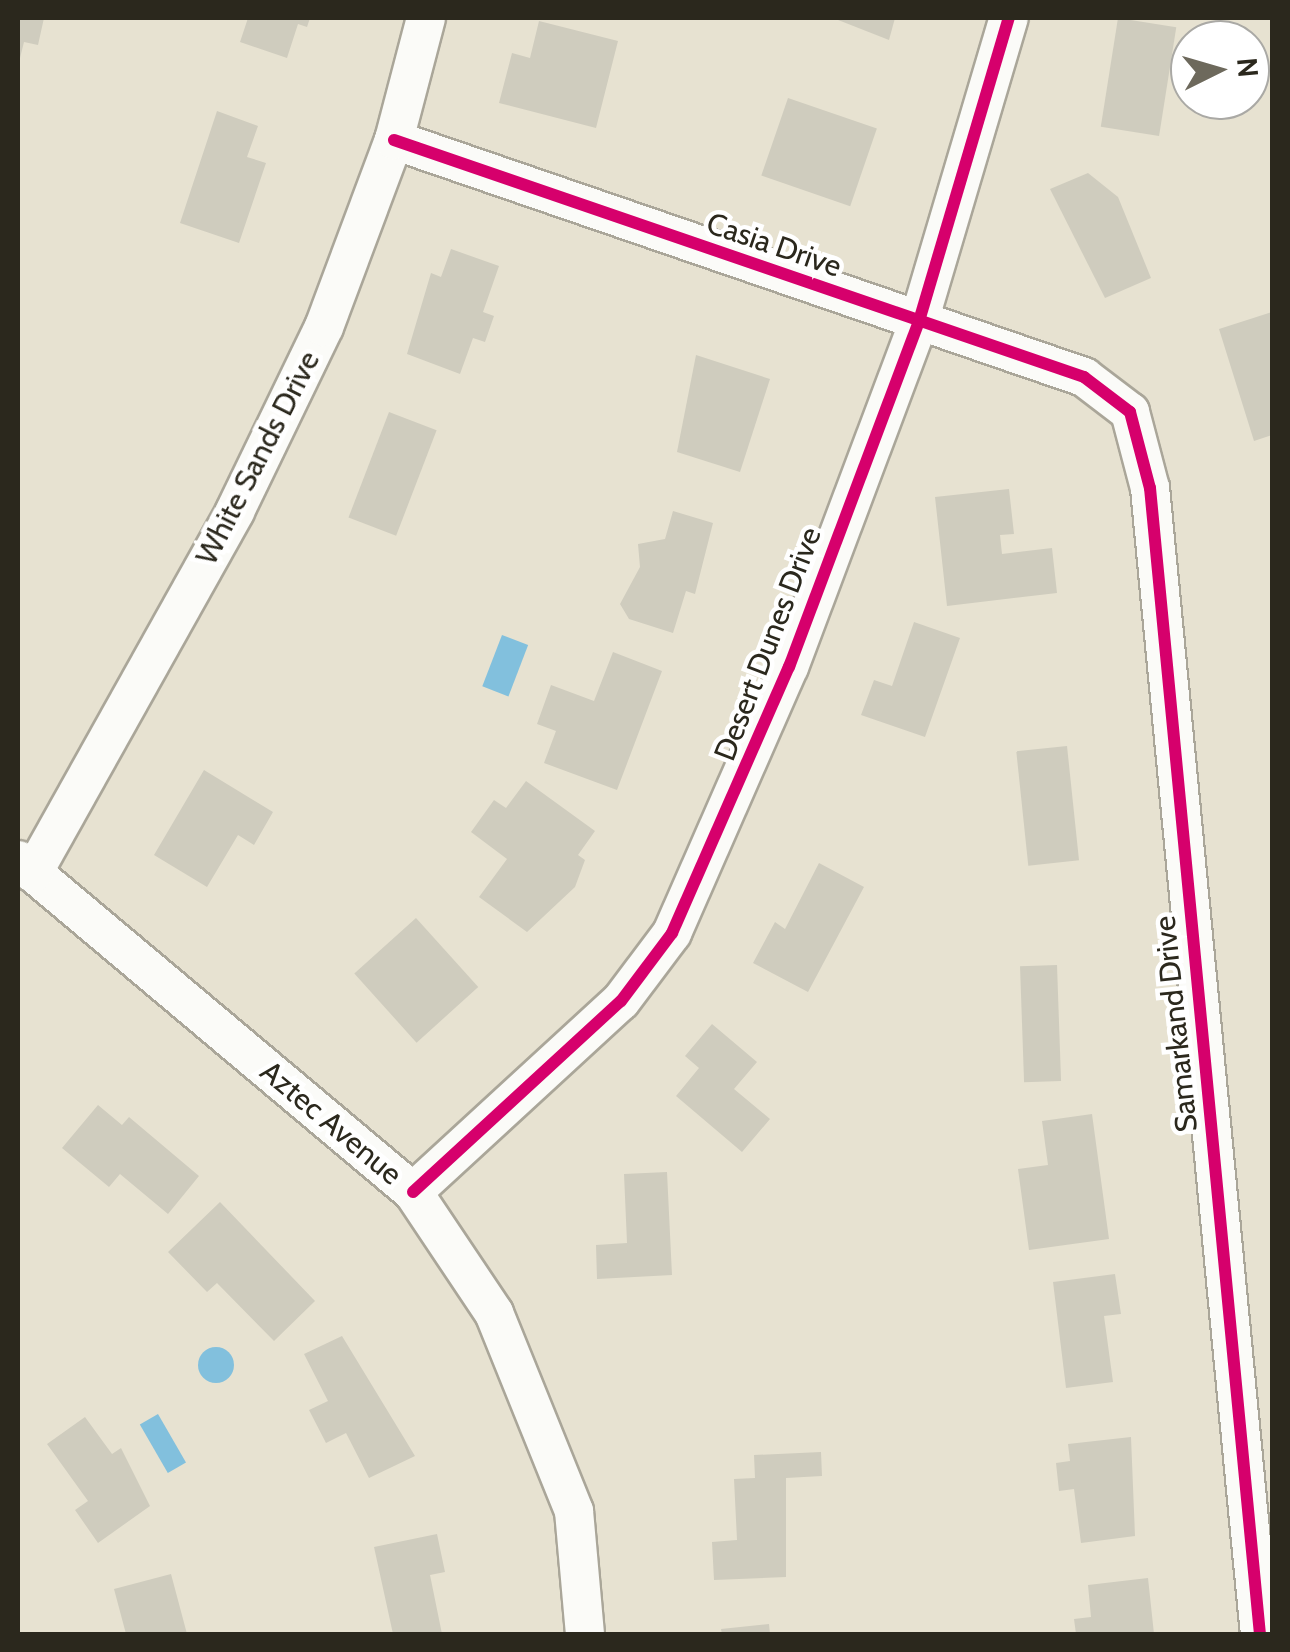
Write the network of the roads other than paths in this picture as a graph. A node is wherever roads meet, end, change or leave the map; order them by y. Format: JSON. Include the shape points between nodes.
{"nodes":[{"id":1,"x":426,"y":18,"type":"edge"},
{"id":2,"x":1009,"y":18,"type":"edge"},
{"id":3,"x":394,"y":140,"type":"junction"},
{"id":4,"x":918,"y":321,"type":"junction"},
{"id":5,"x":1130,"y":412,"type":"joint"},
{"id":6,"x":25,"y":866,"type":"edge"},
{"id":7,"x":413,"y":1192,"type":"junction"},
{"id":8,"x":586,"y":1634,"type":"edge"},
{"id":9,"x":1260,"y":1634,"type":"edge"}],
"edges":[{"from":1,"to":3,"type":"street","name":"White Sands Drive"},
{"from":2,"to":4,"type":"street","name":"Desert Dunes Drive"},
{"from":3,"to":4,"type":"street","name":"Casia Drive"},
{"from":3,"to":6,"type":"street","name":"White Sands Drive","via":[[324,326],[235,511]]},
{"from":4,"to":5,"type":"street","name":"Casia Drive","via":[[1084,376]]},
{"from":4,"to":7,"type":"street","name":"Desert Dunes Drive","via":[[788,667],[672,933],[622,1002]]},
{"from":5,"to":9,"type":"street","name":"Samarkand Drive","via":[[1150,488]]},
{"from":6,"to":7,"type":"street","name":"Aztec Avenue"},
{"from":7,"to":8,"type":"street","name":"Aztec Avenue","via":[[494,1313],[574,1511]]}]}
